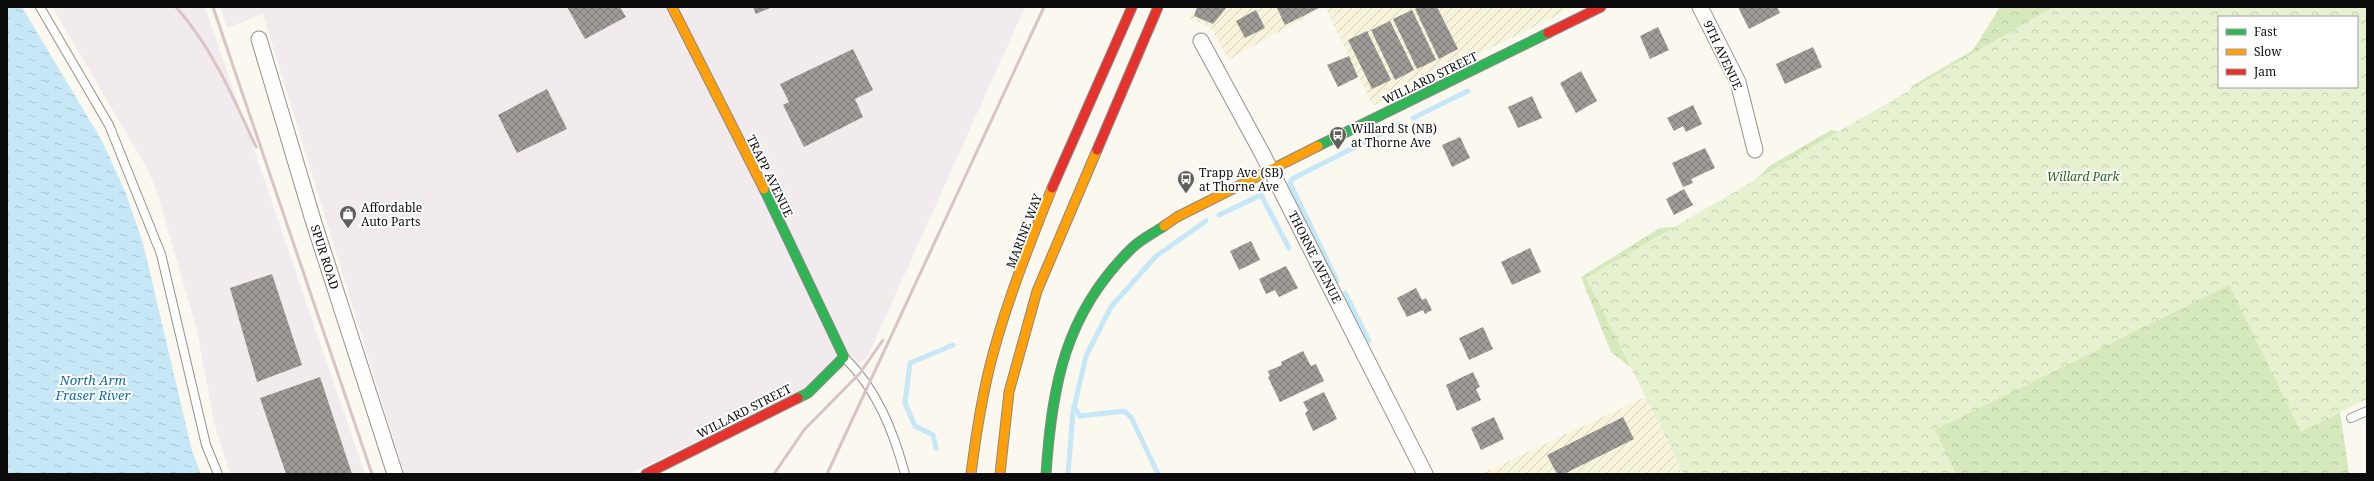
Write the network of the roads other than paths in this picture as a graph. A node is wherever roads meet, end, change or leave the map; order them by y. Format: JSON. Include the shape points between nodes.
{"nodes":[{"id":1,"x":40,"y":7,"type":"edge"},
{"id":2,"x":672,"y":7,"type":"edge"},
{"id":3,"x":1132,"y":7,"type":"edge"},
{"id":4,"x":1158,"y":7,"type":"edge"},
{"id":5,"x":1601,"y":7,"type":"edge"},
{"id":6,"x":1700,"y":7,"type":"edge"},
{"id":7,"x":259,"y":38,"type":"dead end"},
{"id":8,"x":1201,"y":41,"type":"dead end"},
{"id":9,"x":1755,"y":150,"type":"dead end"},
{"id":10,"x":1270,"y":170,"type":"junction"},
{"id":11,"x":844,"y":357,"type":"junction"},
{"id":12,"x":2367,"y":410,"type":"edge"},
{"id":13,"x":2351,"y":418,"type":"dead end"},
{"id":14,"x":218,"y":474,"type":"edge"},
{"id":15,"x":396,"y":474,"type":"edge"},
{"id":16,"x":646,"y":474,"type":"edge"},
{"id":17,"x":905,"y":474,"type":"edge"},
{"id":18,"x":971,"y":474,"type":"edge"},
{"id":19,"x":1000,"y":474,"type":"edge"},
{"id":20,"x":1046,"y":474,"type":"edge"},
{"id":21,"x":1425,"y":474,"type":"edge"}],
"edges":[{"from":1,"to":14,"type":"lane","via":[[109,125],[161,254],[206,444]]},
{"from":2,"to":11,"type":"street","name":"TRAPP AVENUE","via":[[755,171]]},
{"from":3,"to":18,"type":"street","name":"MARINE WAY","via":[[1037,226],[1013,291],[992,357],[979,416]]},
{"from":4,"to":19,"type":"street","via":[[1037,291],[1009,392]]},
{"from":5,"to":10,"type":"street","name":"WILLARD STREET"},
{"from":6,"to":9,"type":"street","name":"9TH AVENUE","via":[[1738,82]]},
{"from":7,"to":15,"type":"street","name":"SPUR ROAD","via":[[313,220]]},
{"from":8,"to":10,"type":"street","name":"THORNE AVENUE"},
{"from":10,"to":20,"type":"street","via":[[1177,217],[1149,236],[1128,252],[1091,297],[1064,354],[1050,419]]},
{"from":10,"to":21,"type":"street","name":"THORNE AVENUE"},
{"from":11,"to":16,"type":"street","name":"WILLARD STREET","via":[[808,393]]},
{"from":11,"to":17,"type":"lane","via":[[872,390],[896,442]]},
{"from":12,"to":13,"type":"lane"}]}
